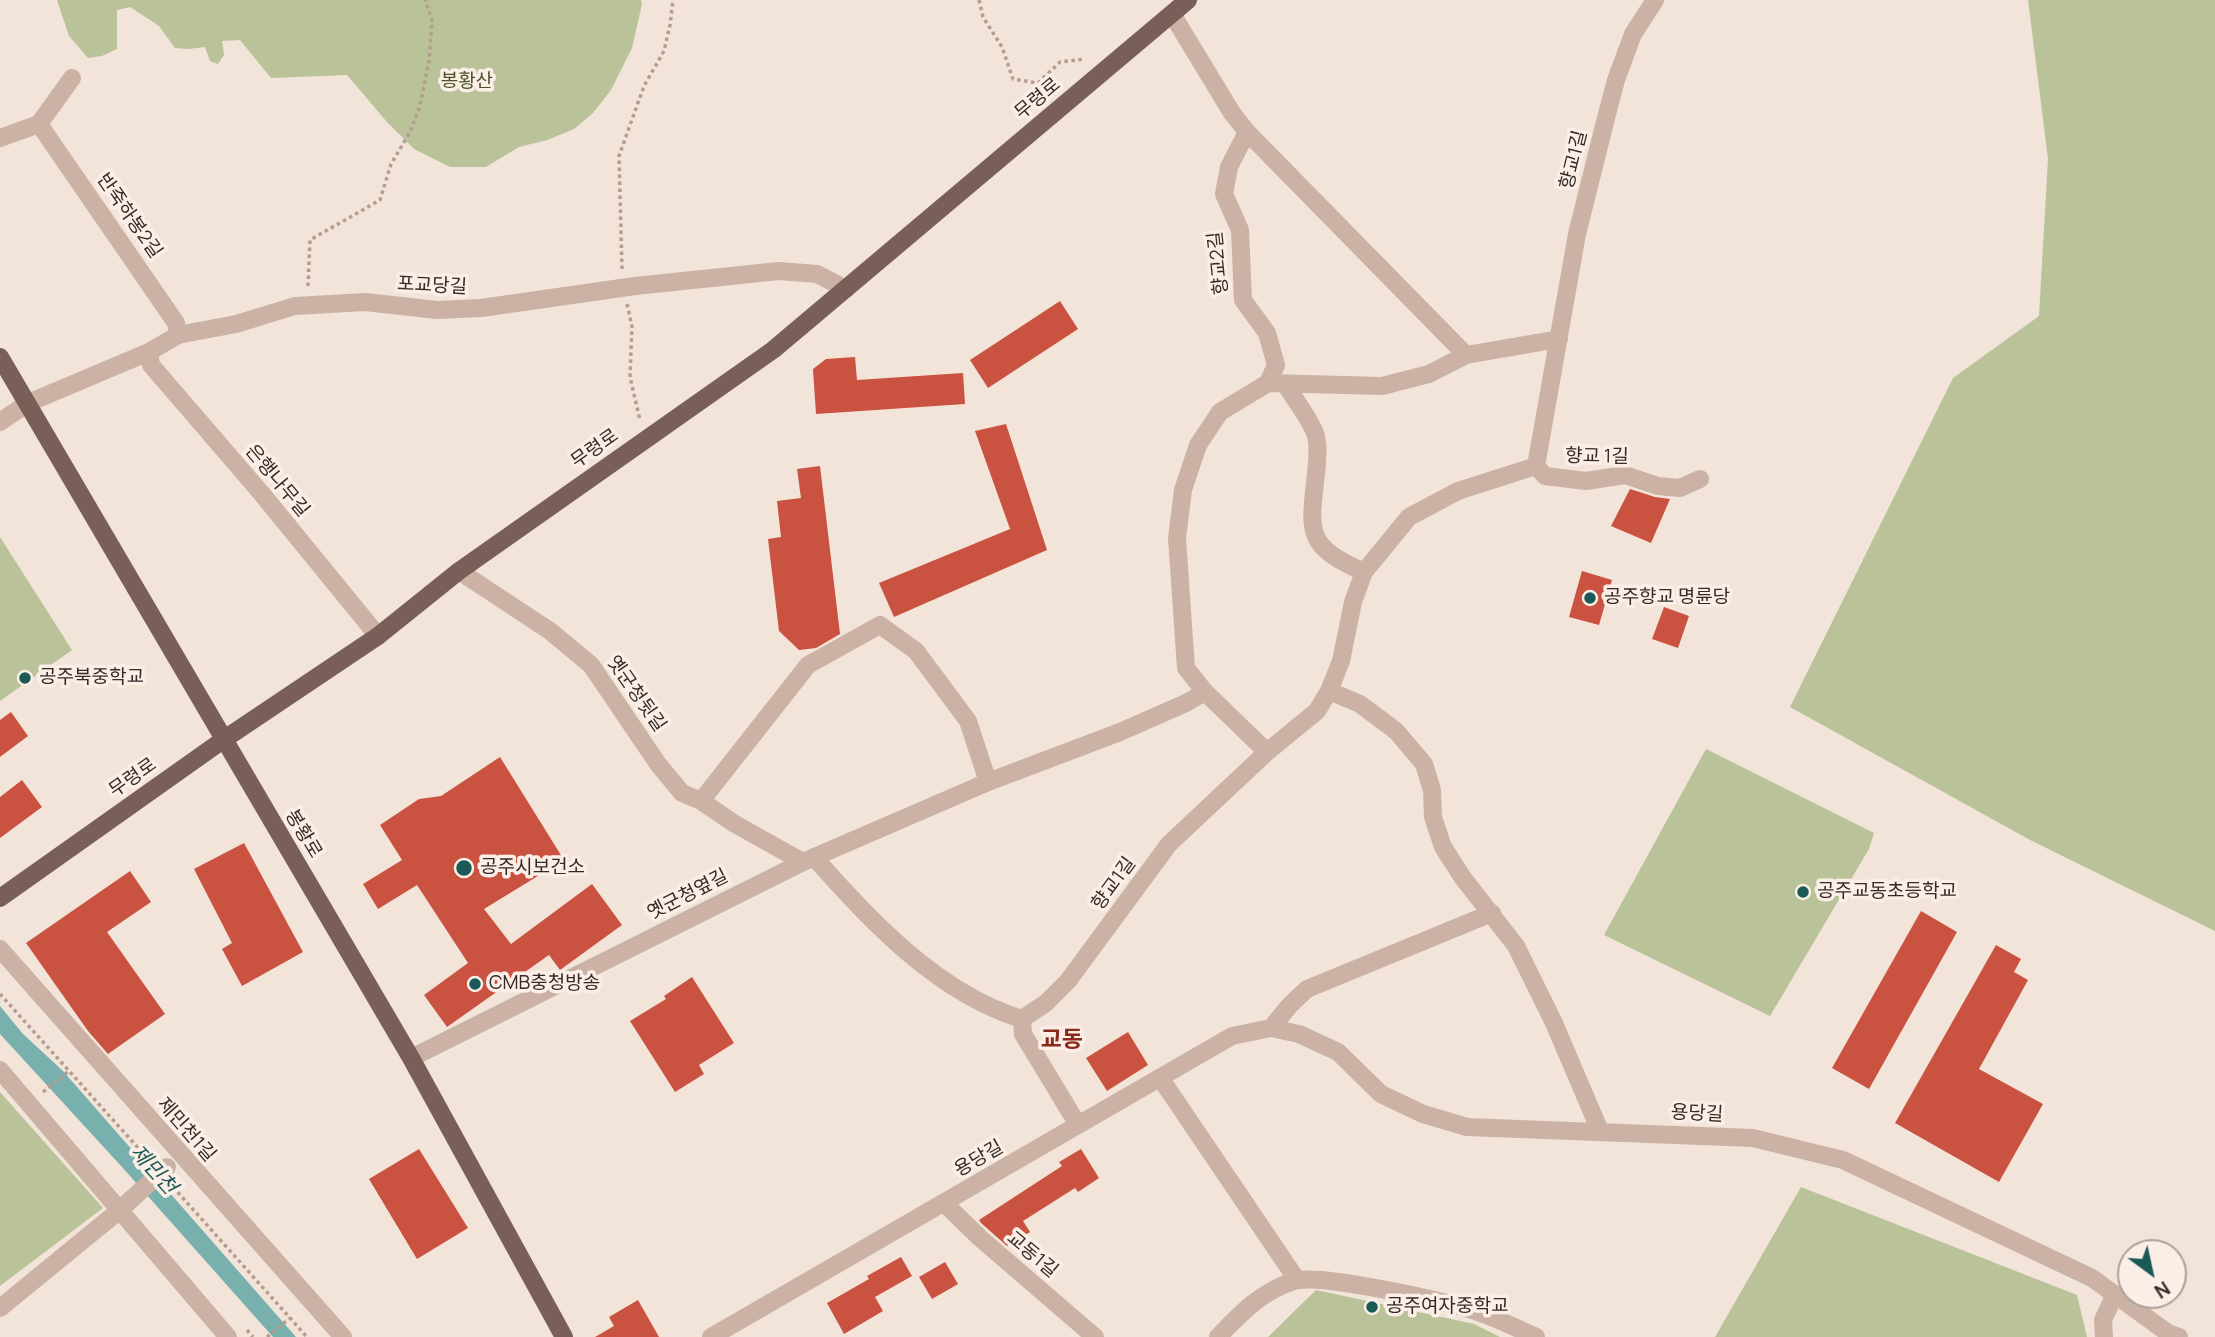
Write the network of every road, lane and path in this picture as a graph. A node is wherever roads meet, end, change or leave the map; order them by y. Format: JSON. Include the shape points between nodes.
{"nodes":[{"id":1,"x":425,"y":0,"type":"edge"},
{"id":2,"x":673,"y":0,"type":"edge"},
{"id":3,"x":979,"y":0,"type":"edge"},
{"id":4,"x":1188,"y":0,"type":"edge"},
{"id":5,"x":1656,"y":0,"type":"edge"},
{"id":6,"x":1171,"y":14,"type":"junction"},
{"id":7,"x":1085,"y":59,"type":"dead end"},
{"id":8,"x":72,"y":78,"type":"dead end"},
{"id":9,"x":39,"y":124,"type":"junction"},
{"id":10,"x":1247,"y":132,"type":"junction"},
{"id":11,"x":0,"y":138,"type":"edge"},
{"id":12,"x":624,"y":287,"type":"junction"},
{"id":13,"x":846,"y":289,"type":"junction"},
{"id":14,"x":308,"y":291,"type":"dead end"},
{"id":15,"x":178,"y":335,"type":"junction"},
{"id":16,"x":1559,"y":339,"type":"junction"},
{"id":17,"x":149,"y":352,"type":"junction"},
{"id":18,"x":1465,"y":355,"type":"junction"},
{"id":19,"x":0,"y":357,"type":"edge"},
{"id":20,"x":1277,"y":384,"type":"junction"},
{"id":21,"x":28,"y":403,"type":"junction"},
{"id":22,"x":640,"y":419,"type":"dead end"},
{"id":23,"x":0,"y":422,"type":"edge"},
{"id":24,"x":1535,"y":466,"type":"junction"},
{"id":25,"x":1700,"y":479,"type":"dead end"},
{"id":26,"x":459,"y":571,"type":"junction"},
{"id":27,"x":1364,"y":572,"type":"junction"},
{"id":28,"x":377,"y":636,"type":"junction"},
{"id":29,"x":1329,"y":691,"type":"junction"},
{"id":30,"x":1205,"y":692,"type":"junction"},
{"id":31,"x":223,"y":740,"type":"junction"},
{"id":32,"x":1267,"y":752,"type":"junction"},
{"id":33,"x":988,"y":782,"type":"junction"},
{"id":34,"x":701,"y":801,"type":"junction"},
{"id":35,"x":808,"y":860,"type":"junction"},
{"id":36,"x":0,"y":898,"type":"edge"},
{"id":37,"x":1492,"y":913,"type":"junction"},
{"id":38,"x":0,"y":948,"type":"edge"},
{"id":39,"x":1023,"y":1019,"type":"junction"},
{"id":40,"x":1272,"y":1028,"type":"junction"},
{"id":41,"x":411,"y":1058,"type":"junction"},
{"id":42,"x":0,"y":1070,"type":"edge"},
{"id":43,"x":69,"y":1071,"type":"dead end"},
{"id":44,"x":1161,"y":1079,"type":"junction"},
{"id":45,"x":38,"y":1096,"type":"dead end"},
{"id":46,"x":1078,"y":1125,"type":"junction"},
{"id":47,"x":1600,"y":1131,"type":"junction"},
{"id":48,"x":174,"y":1161,"type":"junction"},
{"id":49,"x":944,"y":1203,"type":"junction"},
{"id":50,"x":1297,"y":1280,"type":"junction"},
{"id":51,"x":2115,"y":1294,"type":"junction"},
{"id":52,"x":0,"y":1308,"type":"edge"},
{"id":53,"x":290,"y":1318,"type":"dead end"},
{"id":54,"x":228,"y":1337,"type":"edge"},
{"id":55,"x":267,"y":1337,"type":"edge"},
{"id":56,"x":343,"y":1337,"type":"edge"},
{"id":57,"x":564,"y":1337,"type":"edge"},
{"id":58,"x":711,"y":1337,"type":"edge"},
{"id":59,"x":1095,"y":1337,"type":"edge"},
{"id":60,"x":1218,"y":1337,"type":"edge"},
{"id":61,"x":1536,"y":1337,"type":"edge"},
{"id":62,"x":2104,"y":1337,"type":"edge"},
{"id":63,"x":2179,"y":1337,"type":"edge"}],
"edges":[{"from":1,"to":14,"type":"path","via":[[432,20],[429,61],[410,132],[391,164],[380,200],[310,240]]},
{"from":2,"to":12,"type":"path","via":[[664,51],[644,86],[619,156]]},
{"from":3,"to":7,"type":"path","via":[[1013,79],[1038,83],[1060,62]]},
{"from":4,"to":6,"type":"main road","name":"무령로"},
{"from":5,"to":16,"type":"street","name":"향교1길","via":[[1633,34],[1616,80],[1577,234]]},
{"from":6,"to":10,"type":"street"},
{"from":6,"to":13,"type":"main road","name":"무령로"},
{"from":8,"to":9,"type":"street"},
{"from":9,"to":11,"type":"street"},
{"from":9,"to":15,"type":"street","name":"반죽하봉2길","via":[[176,323]]},
{"from":10,"to":18,"type":"street"},
{"from":10,"to":20,"type":"street","name":"향교2길","via":[[1229,167],[1224,194],[1240,230],[1243,300],[1268,333]]},
{"from":12,"to":13,"type":"street","name":"포교당길","via":[[779,271],[817,274]]},
{"from":12,"to":15,"type":"street","name":"포교당길","via":[[481,308],[437,310],[365,302],[296,306]]},
{"from":12,"to":22,"type":"path","via":[[632,326],[630,377]]},
{"from":13,"to":26,"type":"main road","name":"무령로","via":[[773,350]]},
{"from":15,"to":17,"type":"street","name":"포교당길"},
{"from":16,"to":18,"type":"street"},
{"from":16,"to":24,"type":"street","name":"향교1길"},
{"from":17,"to":21,"type":"street","name":"포교당길"},
{"from":17,"to":28,"type":"street","name":"은행나무길","via":[[150,365]]},
{"from":18,"to":20,"type":"street","via":[[1429,374],[1382,386]]},
{"from":19,"to":21,"type":"main road","name":"봉황로"},
{"from":20,"to":27,"type":"street","via":[[1316,435],[1312,529],[1322,547]]},
{"from":20,"to":30,"type":"street","via":[[1220,412],[1198,445],[1183,490],[1177,538],[1186,668]]},
{"from":21,"to":23,"type":"street","name":"포교당길"},
{"from":21,"to":31,"type":"main road","name":"봉황로"},
{"from":24,"to":25,"type":"street","name":"향교 1길","via":[[1545,476],[1586,481],[1625,475],[1680,488]]},
{"from":24,"to":27,"type":"street","name":"향교1길","via":[[1458,491],[1409,517]]},
{"from":26,"to":28,"type":"main road","name":"무령로"},
{"from":26,"to":34,"type":"street","name":"옛군청뒷길","via":[[550,631],[591,665],[682,793]]},
{"from":27,"to":29,"type":"street","name":"향교1길"},
{"from":28,"to":31,"type":"main road","name":"무령로"},
{"from":29,"to":32,"type":"street","name":"향교1길","via":[[1317,711]]},
{"from":29,"to":37,"type":"street","via":[[1360,704],[1396,731],[1424,764],[1443,848]]},
{"from":30,"to":32,"type":"street"},
{"from":30,"to":33,"type":"street","name":"옛군청옆길","via":[[1120,732]]},
{"from":31,"to":36,"type":"main road","name":"무령로"},
{"from":31,"to":41,"type":"main road","name":"봉황로"},
{"from":32,"to":39,"type":"street","name":"향교1길","via":[[1169,844],[1068,981]]},
{"from":33,"to":34,"type":"street","via":[[968,721],[916,651],[880,625],[808,665]]},
{"from":33,"to":35,"type":"street","name":"옛군청옆길"},
{"from":34,"to":35,"type":"street","name":"옛군청뒷길","via":[[735,824]]},
{"from":35,"to":39,"type":"street","name":"옛군청뒷길","via":[[928,970],[998,1012]]},
{"from":35,"to":41,"type":"street","name":"옛군청옆길"},
{"from":37,"to":40,"type":"street","via":[[1307,989]]},
{"from":37,"to":47,"type":"street","via":[[1516,946]]},
{"from":38,"to":48,"type":"street","name":"제민천1길"},
{"from":39,"to":46,"type":"street","via":[[1023,1034]]},
{"from":40,"to":44,"type":"street","name":"용당길","via":[[1232,1036]]},
{"from":40,"to":47,"type":"street","name":"용당길","via":[[1299,1034],[1338,1052],[1381,1094],[1423,1114],[1467,1127]]},
{"from":41,"to":57,"type":"main road","name":"봉황로"},
{"from":42,"to":54,"type":"street"},
{"from":43,"to":45,"type":"path"},
{"from":44,"to":46,"type":"street","name":"용당길"},
{"from":44,"to":50,"type":"street"},
{"from":46,"to":49,"type":"street","name":"용당길"},
{"from":47,"to":51,"type":"street","name":"용당길","via":[[1753,1138],[1843,1160],[2092,1278]]},
{"from":48,"to":52,"type":"street","bridge":true},
{"from":48,"to":56,"type":"street","name":"제민천1길"},
{"from":49,"to":58,"type":"street","name":"용당길"},
{"from":49,"to":59,"type":"street","name":"교동1길"},
{"from":50,"to":60,"type":"street","via":[[1261,1295]]},
{"from":50,"to":61,"type":"street","via":[[1337,1282],[1471,1310]]},
{"from":51,"to":62,"type":"street","via":[[2103,1320]]},
{"from":51,"to":63,"type":"street","name":"용당길"},
{"from":53,"to":55,"type":"path"}]}
